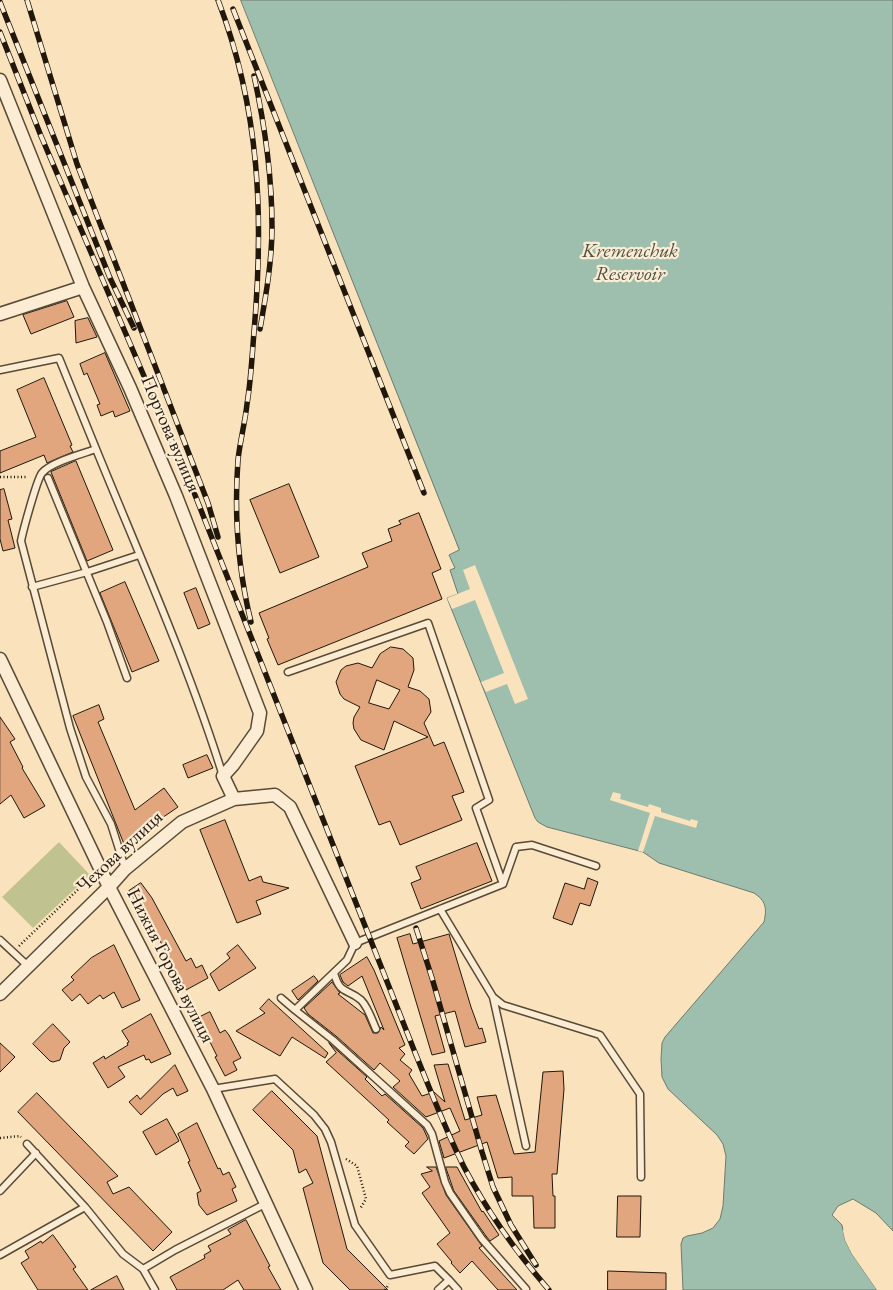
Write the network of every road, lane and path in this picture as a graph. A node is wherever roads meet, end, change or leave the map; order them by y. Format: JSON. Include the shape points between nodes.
{"nodes":[{"id":1,"x":0,"y":80,"type":"edge"},
{"id":2,"x":83,"y":287,"type":"junction"},
{"id":3,"x":0,"y":314,"type":"edge"},
{"id":4,"x":0,"y":370,"type":"edge"},
{"id":5,"x":96,"y":449,"type":"junction"},
{"id":6,"x":0,"y":477,"type":"edge"},
{"id":7,"x":40,"y":478,"type":"junction"},
{"id":8,"x":48,"y":478,"type":"dead end"},
{"id":9,"x":140,"y":555,"type":"junction"},
{"id":10,"x":87,"y":572,"type":"junction"},
{"id":11,"x":32,"y":587,"type":"junction"},
{"id":12,"x":0,"y":659,"type":"edge"},
{"id":13,"x":288,"y":672,"type":"dead end"},
{"id":14,"x":126,"y":678,"type":"dead end"},
{"id":15,"x":223,"y":776,"type":"junction"},
{"id":16,"x":234,"y":799,"type":"junction"},
{"id":17,"x":596,"y":866,"type":"dead end"},
{"id":18,"x":125,"y":868,"type":"junction"},
{"id":19,"x":100,"y":869,"type":"junction"},
{"id":20,"x":503,"y":884,"type":"junction"},
{"id":21,"x":108,"y":887,"type":"junction"},
{"id":22,"x":440,"y":909,"type":"junction"},
{"id":23,"x":0,"y":940,"type":"edge"},
{"id":24,"x":355,"y":943,"type":"junction"},
{"id":25,"x":12,"y":952,"type":"junction"},
{"id":26,"x":28,"y":966,"type":"junction"},
{"id":27,"x":334,"y":973,"type":"junction"},
{"id":28,"x":0,"y":994,"type":"edge"},
{"id":29,"x":493,"y":997,"type":"junction"},
{"id":30,"x":281,"y":998,"type":"dead end"},
{"id":31,"x":295,"y":1010,"type":"junction"},
{"id":32,"x":376,"y":1029,"type":"dead end"},
{"id":33,"x":213,"y":1089,"type":"junction"},
{"id":34,"x":0,"y":1138,"type":"edge"},
{"id":35,"x":27,"y":1144,"type":"joint"},
{"id":36,"x":526,"y":1146,"type":"dead end"},
{"id":37,"x":36,"y":1153,"type":"junction"},
{"id":38,"x":335,"y":1157,"type":"junction"},
{"id":39,"x":641,"y":1177,"type":"dead end"},
{"id":40,"x":0,"y":1191,"type":"edge"},
{"id":41,"x":265,"y":1204,"type":"junction"},
{"id":42,"x":85,"y":1207,"type":"junction"},
{"id":43,"x":352,"y":1216,"type":"junction"},
{"id":44,"x":0,"y":1256,"type":"edge"},
{"id":45,"x":143,"y":1269,"type":"junction"},
{"id":46,"x":449,"y":1280,"type":"junction"},
{"id":47,"x":526,"y":1289,"type":"edge"},
{"id":48,"x":155,"y":1290,"type":"edge"},
{"id":49,"x":306,"y":1290,"type":"edge"},
{"id":50,"x":438,"y":1290,"type":"edge"},
{"id":51,"x":458,"y":1290,"type":"edge"}],
"edges":[{"from":1,"to":2,"type":"street","name":"Портова вулиця"},
{"from":2,"to":3,"type":"street"},
{"from":2,"to":15,"type":"street","name":"Портова вулиця","via":[[176,496],[260,713],[257,731]]},
{"from":4,"to":5,"type":"lane","via":[[59,358]]},
{"from":5,"to":7,"type":"lane","via":[[52,466],[41,473]]},
{"from":5,"to":9,"type":"lane"},
{"from":6,"to":7,"type":"path"},
{"from":7,"to":11,"type":"lane","via":[[21,541]]},
{"from":8,"to":10,"type":"lane"},
{"from":9,"to":10,"type":"lane"},
{"from":9,"to":15,"type":"lane","via":[[210,734]]},
{"from":10,"to":11,"type":"lane"},
{"from":10,"to":14,"type":"lane"},
{"from":11,"to":18,"type":"lane","via":[[86,777],[111,824]]},
{"from":12,"to":19,"type":"street","name":"Нижня Горова вулиця"},
{"from":13,"to":20,"type":"lane","via":[[428,623],[489,800],[476,808]]},
{"from":15,"to":16,"type":"street"},
{"from":16,"to":18,"type":"street","name":"Чехова вулиця","via":[[182,822]]},
{"from":16,"to":24,"type":"street","name":"Чехова вулиця","via":[[275,795],[290,806]]},
{"from":17,"to":20,"type":"lane","via":[[532,845],[516,847]]},
{"from":18,"to":21,"type":"street","name":"Чехова вулиця"},
{"from":19,"to":21,"type":"street","name":"Нижня Горова вулиця"},
{"from":19,"to":25,"type":"path"},
{"from":20,"to":22,"type":"lane"},
{"from":21,"to":26,"type":"street","name":"Чехова вулиця"},
{"from":21,"to":33,"type":"street","name":"Нижня Горова вулиця"},
{"from":22,"to":24,"type":"lane"},
{"from":22,"to":29,"type":"lane"},
{"from":23,"to":25,"type":"lane"},
{"from":24,"to":27,"type":"lane","via":[[349,958]]},
{"from":25,"to":26,"type":"lane"},
{"from":26,"to":28,"type":"street","name":"Чехова вулиця"},
{"from":27,"to":31,"type":"lane"},
{"from":27,"to":32,"type":"lane","via":[[340,988],[363,1002]]},
{"from":29,"to":36,"type":"lane"},
{"from":29,"to":39,"type":"lane","via":[[503,1005],[600,1035],[640,1094]]},
{"from":30,"to":31,"type":"lane"},
{"from":31,"to":47,"type":"lane","via":[[427,1125],[450,1193],[482,1239]]},
{"from":33,"to":38,"type":"lane","via":[[270,1078],[278,1080],[320,1122]]},
{"from":33,"to":41,"type":"street","name":"Нижня Горова вулиця"},
{"from":34,"to":35,"type":"path","via":[[20,1136]]},
{"from":35,"to":37,"type":"lane"},
{"from":37,"to":40,"type":"lane"},
{"from":37,"to":42,"type":"lane"},
{"from":38,"to":43,"type":"lane"},
{"from":38,"to":43,"type":"path","via":[[341,1156],[357,1166],[366,1201]]},
{"from":41,"to":45,"type":"lane"},
{"from":41,"to":49,"type":"street","name":"Нижня Горова вулиця"},
{"from":42,"to":44,"type":"lane"},
{"from":42,"to":45,"type":"lane","via":[[123,1254]]},
{"from":43,"to":46,"type":"lane","via":[[358,1230],[390,1275],[435,1266]]},
{"from":45,"to":48,"type":"lane"},
{"from":46,"to":50,"type":"lane"},
{"from":46,"to":51,"type":"lane"}]}
